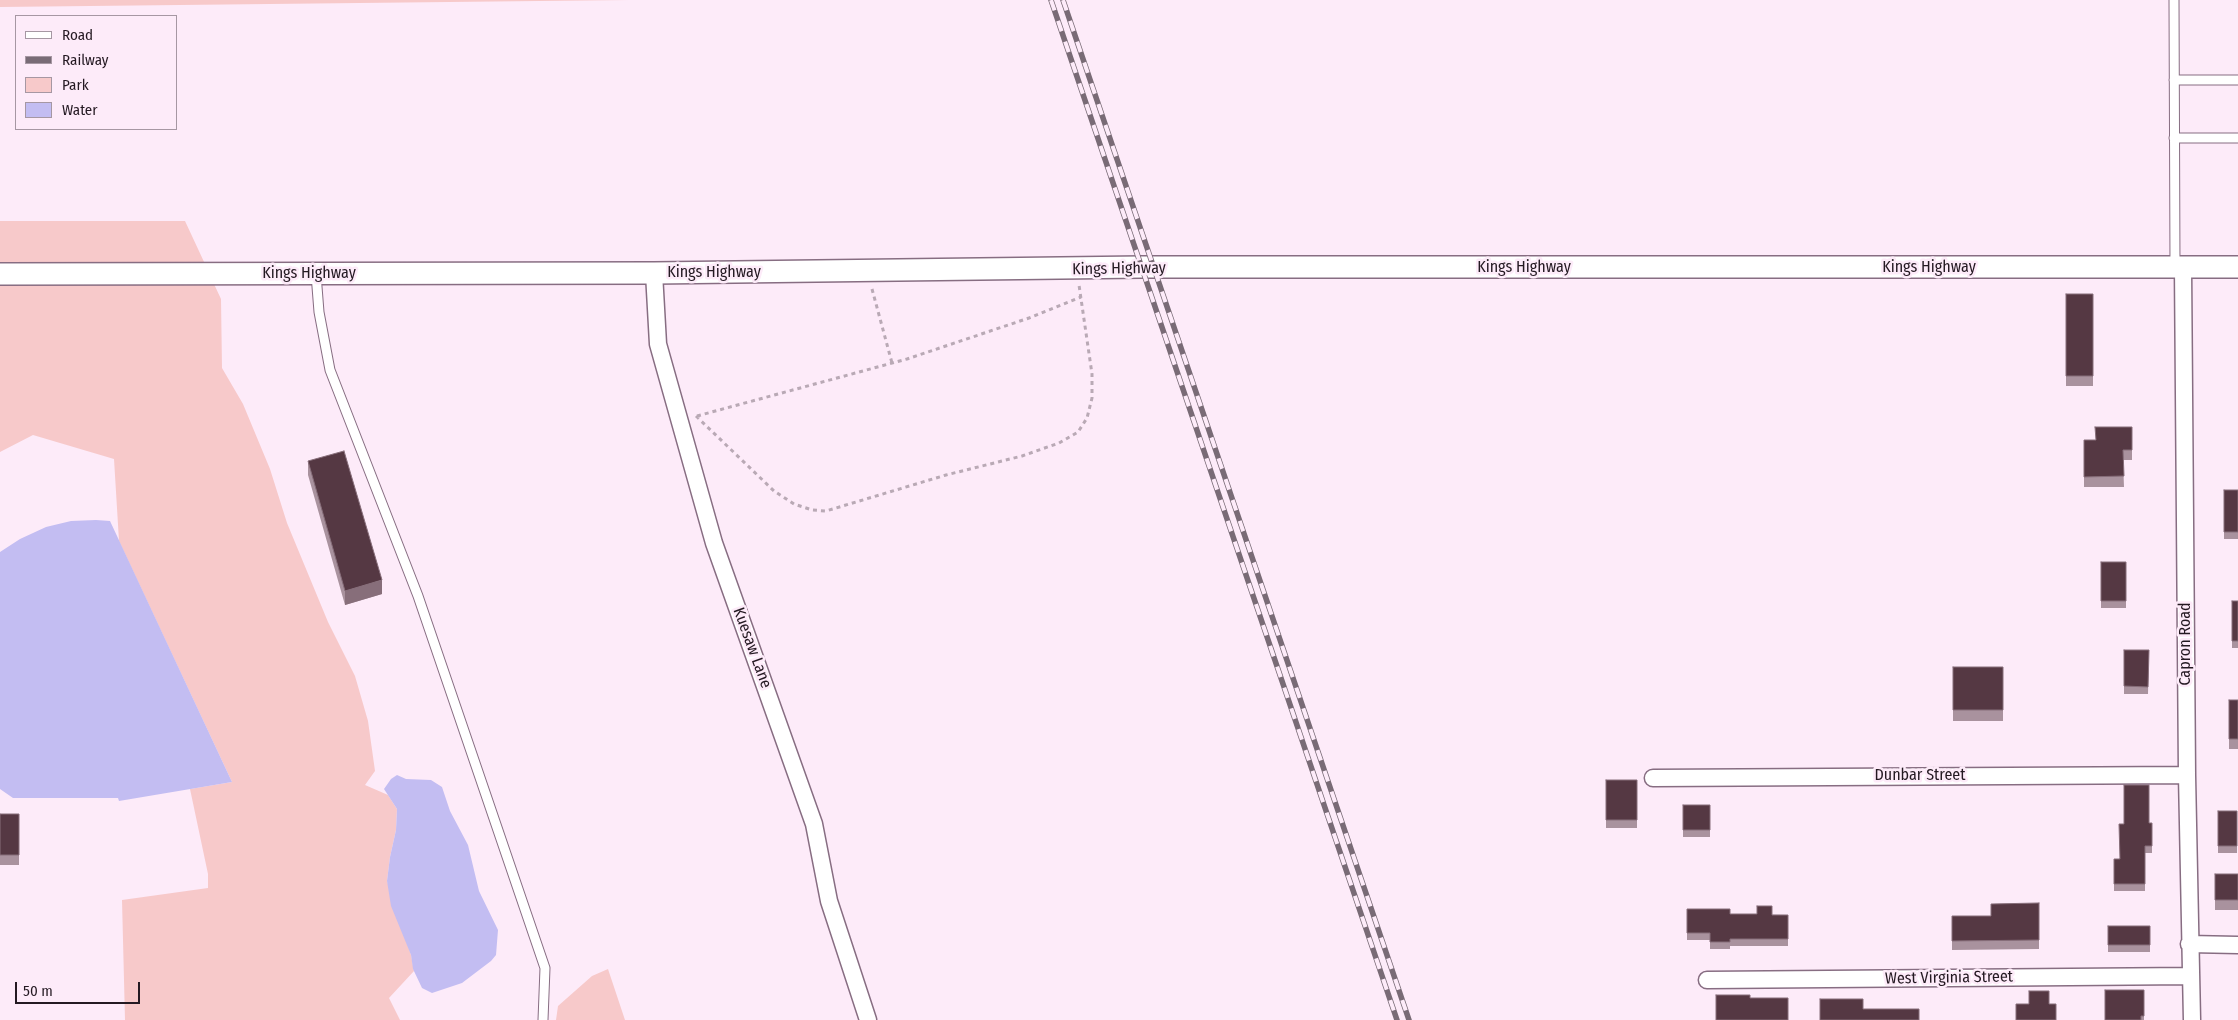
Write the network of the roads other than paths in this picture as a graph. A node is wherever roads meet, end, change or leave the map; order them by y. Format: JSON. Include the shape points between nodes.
{"nodes":[{"id":1,"x":2174,"y":0,"type":"edge"},
{"id":2,"x":2174,"y":80,"type":"junction"},
{"id":3,"x":2238,"y":80,"type":"edge"},
{"id":4,"x":2174,"y":138,"type":"junction"},
{"id":5,"x":2238,"y":138,"type":"edge"},
{"id":6,"x":2238,"y":267,"type":"edge"},
{"id":7,"x":2179,"y":268,"type":"junction"},
{"id":8,"x":654,"y":273,"type":"junction"},
{"id":9,"x":0,"y":274,"type":"edge"},
{"id":10,"x":316,"y":274,"type":"junction"},
{"id":11,"x":2187,"y":775,"type":"junction"},
{"id":12,"x":1653,"y":778,"type":"dead end"},
{"id":13,"x":2189,"y":944,"type":"junction"},
{"id":14,"x":2238,"y":945,"type":"edge"},
{"id":15,"x":2191,"y":976,"type":"junction"},
{"id":16,"x":1707,"y":980,"type":"dead end"},
{"id":17,"x":543,"y":1020,"type":"edge"},
{"id":18,"x":868,"y":1020,"type":"edge"},
{"id":19,"x":2192,"y":1020,"type":"edge"}],
"edges":[{"from":1,"to":2,"type":"lane"},
{"from":2,"to":3,"type":"lane"},
{"from":2,"to":4,"type":"lane"},
{"from":4,"to":5,"type":"lane"},
{"from":4,"to":7,"type":"lane"},
{"from":6,"to":7,"type":"street","name":"Kings Highway"},
{"from":7,"to":8,"type":"street","name":"Kings Highway","via":[[1142,268]]},
{"from":7,"to":11,"type":"street","name":"Capron Road"},
{"from":8,"to":10,"type":"street","name":"Kings Highway"},
{"from":8,"to":18,"type":"street","name":"Kuesaw Lane","via":[[658,344],[714,543],[814,824],[830,901]]},
{"from":9,"to":10,"type":"street","name":"Kings Highway"},
{"from":10,"to":17,"type":"lane","via":[[319,312],[330,370],[418,596],[545,968]]},
{"from":11,"to":12,"type":"street","name":"Dunbar Street"},
{"from":11,"to":13,"type":"street","name":"Capron Road"},
{"from":13,"to":14,"type":"street"},
{"from":13,"to":15,"type":"street","name":"Capron Road"},
{"from":15,"to":16,"type":"street","name":"West Virginia Street"},
{"from":15,"to":19,"type":"street","name":"Capron Road"}]}
